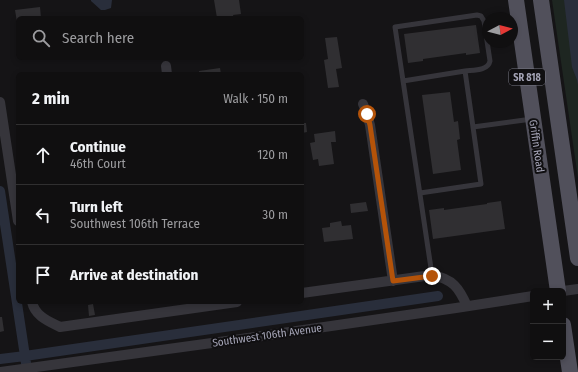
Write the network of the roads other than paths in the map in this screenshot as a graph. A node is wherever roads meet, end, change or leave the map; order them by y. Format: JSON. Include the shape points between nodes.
{"nodes":[{"id":1,"x":516,"y":0,"type":"edge"},
{"id":2,"x":541,"y":0,"type":"edge"},
{"id":3,"x":465,"y":71,"type":"junction"},
{"id":4,"x":403,"y":81,"type":"junction"},
{"id":5,"x":0,"y":102,"type":"edge"},
{"id":6,"x":363,"y":104,"type":"dead end"},
{"id":7,"x":533,"y":118,"type":"junction"},
{"id":8,"x":473,"y":127,"type":"junction"},
{"id":9,"x":420,"y":193,"type":"junction"},
{"id":10,"x":16,"y":208,"type":"edge"},
{"id":11,"x":578,"y":258,"type":"edge"},
{"id":12,"x":432,"y":276,"type":"junction"},
{"id":13,"x":393,"y":281,"type":"junction"},
{"id":14,"x":558,"y":288,"type":"edge"},
{"id":15,"x":578,"y":289,"type":"edge"},
{"id":16,"x":566,"y":291,"type":"edge"},
{"id":17,"x":304,"y":293,"type":"edge"},
{"id":18,"x":530,"y":296,"type":"edge"},
{"id":19,"x":32,"y":304,"type":"edge"},
{"id":20,"x":203,"y":304,"type":"edge"},
{"id":21,"x":467,"y":306,"type":"junction"},
{"id":22,"x":566,"y":345,"type":"edge"},
{"id":23,"x":0,"y":372,"type":"edge"},
{"id":24,"x":570,"y":372,"type":"edge"}],
"edges":[{"from":1,"to":7,"type":"main road","name":"Griffin Road","number":"SR 818"},
{"from":2,"to":11,"type":"main road","number":"SR 818"},
{"from":3,"to":4,"type":"lane"},
{"from":3,"to":4,"type":"lane","via":[[486,68],[490,61],[484,20],[478,15],[395,27]]},
{"from":3,"to":8,"type":"lane"},
{"from":4,"to":9,"type":"lane"},
{"from":5,"to":10,"type":"street"},
{"from":6,"to":13,"type":"street","via":[[370,125]]},
{"from":7,"to":8,"type":"lane"},
{"from":7,"to":14,"type":"main road","name":"Griffin Road","number":"SR 818"},
{"from":8,"to":9,"type":"lane","via":[[480,184]]},
{"from":9,"to":12,"type":"lane"},
{"from":12,"to":13,"type":"street"},
{"from":12,"to":21,"type":"street","via":[[447,279],[455,285]]},
{"from":13,"to":17,"type":"street"},
{"from":15,"to":16,"type":"street"},
{"from":18,"to":21,"type":"street","name":"Southwest 106th Avenue"},
{"from":19,"to":20,"type":"street","via":[[38,315],[60,327]]},
{"from":21,"to":23,"type":"street","name":"Southwest 106th Avenue"},
{"from":22,"to":24,"type":"main road"}]}
